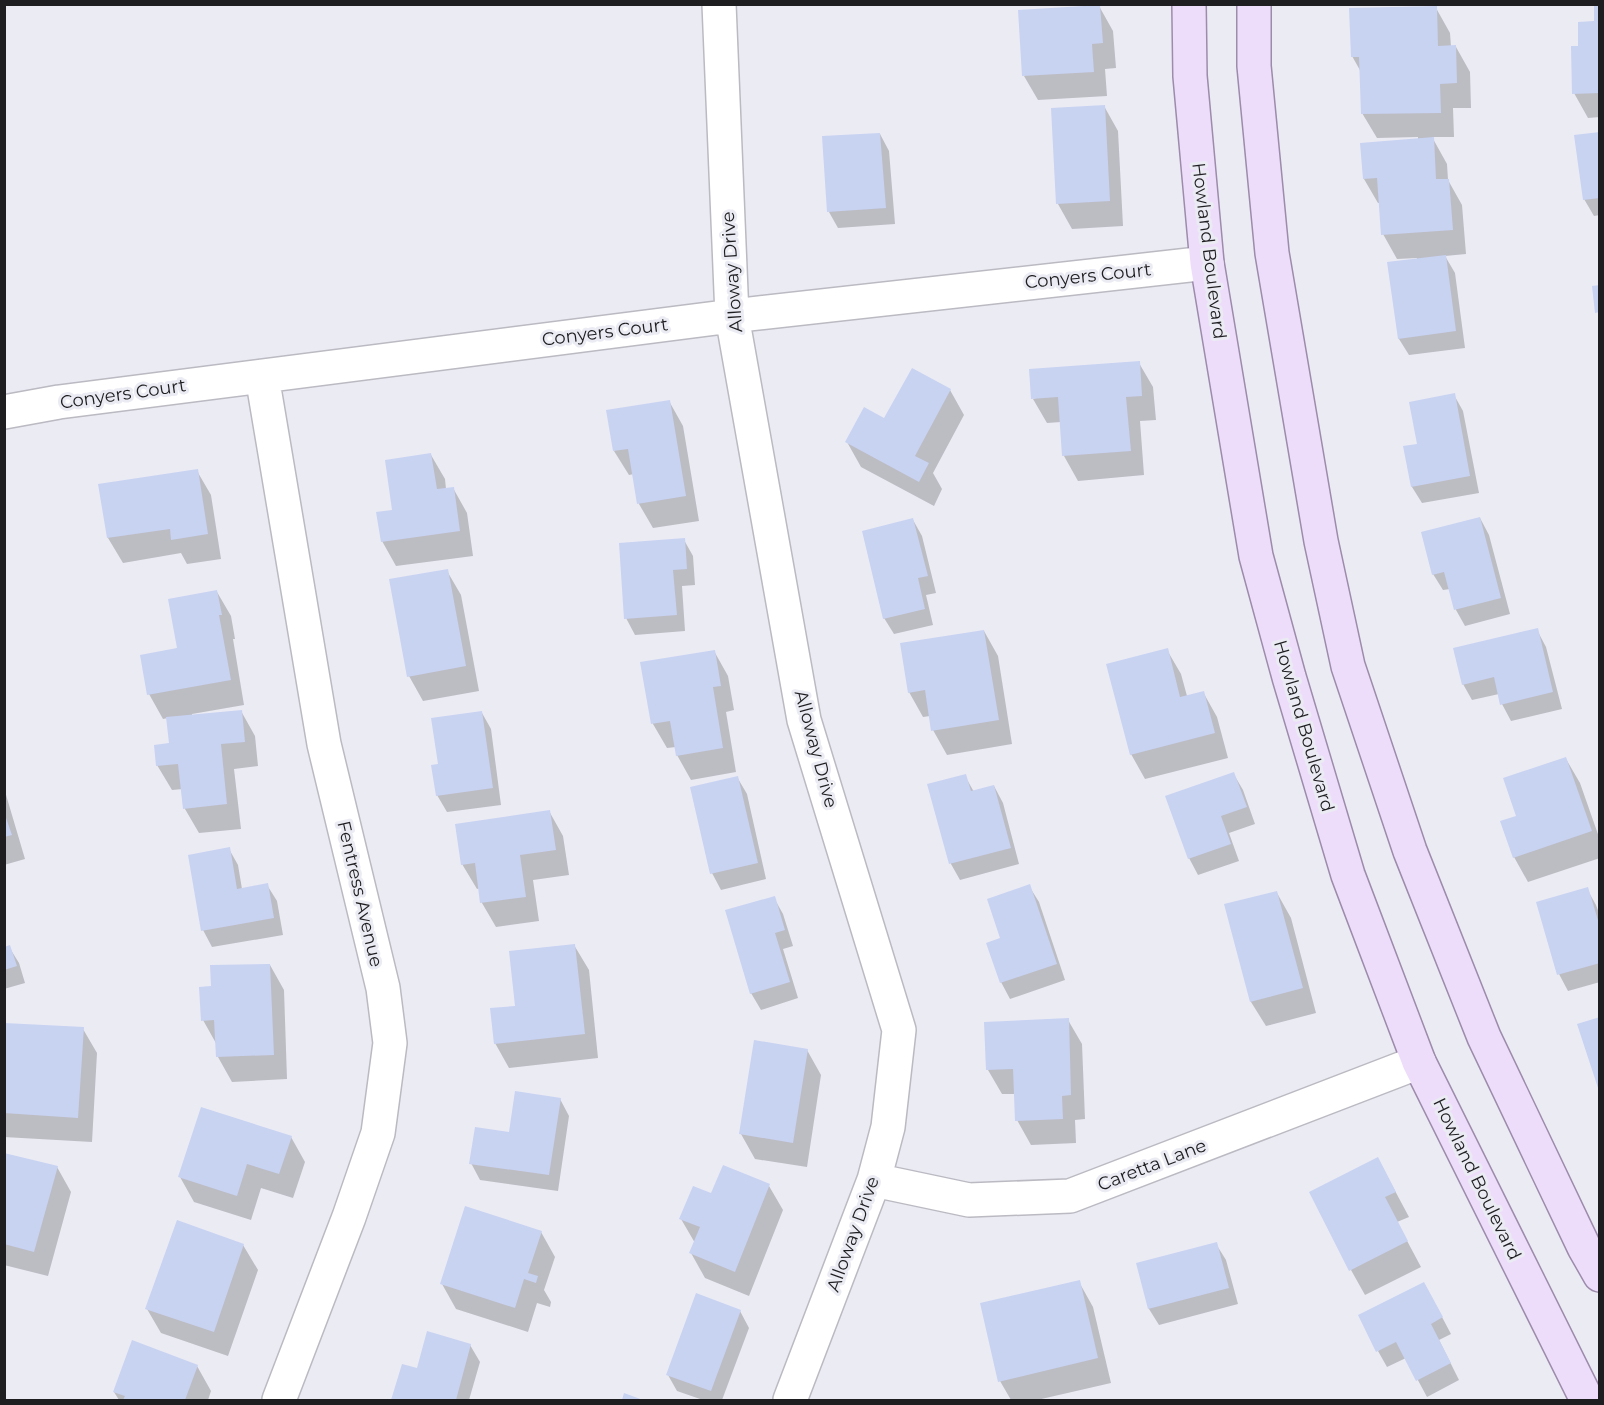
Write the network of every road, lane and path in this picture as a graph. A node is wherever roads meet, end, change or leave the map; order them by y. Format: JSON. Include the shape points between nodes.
{"nodes":[{"id":1,"x":719,"y":4,"type":"edge"},
{"id":2,"x":1190,"y":4,"type":"edge"},
{"id":3,"x":1254,"y":4,"type":"edge"},
{"id":4,"x":1207,"y":263,"type":"junction"},
{"id":5,"x":732,"y":316,"type":"junction"},
{"id":6,"x":262,"y":376,"type":"junction"},
{"id":7,"x":4,"y":412,"type":"edge"},
{"id":8,"x":1419,"y":1062,"type":"junction"},
{"id":9,"x":874,"y":1180,"type":"junction"},
{"id":10,"x":1599,"y":1275,"type":"edge"},
{"id":11,"x":1590,"y":1395,"type":"edge"},
{"id":12,"x":279,"y":1401,"type":"edge"},
{"id":13,"x":790,"y":1401,"type":"edge"}],
"edges":[{"from":1,"to":5,"type":"street","name":"Alloway Drive"},
{"from":2,"to":4,"type":"main road","name":"Howland Boulevard","via":[[1190,76]]},
{"from":3,"to":10,"type":"main road","via":[[1254,66],[1272,253],[1321,541],[1348,666],[1410,851],[1484,1037]]},
{"from":4,"to":5,"type":"street","name":"Conyers Court"},
{"from":4,"to":8,"type":"main road","name":"Howland Boulevard","via":[[1256,556],[1348,875]]},
{"from":5,"to":6,"type":"street","name":"Conyers Court"},
{"from":5,"to":9,"type":"street","name":"Alloway Drive","via":[[804,720],[899,1030],[888,1127]]},
{"from":6,"to":7,"type":"street","name":"Conyers Court"},
{"from":6,"to":12,"type":"street","name":"Fentress Avenue","via":[[324,744],[383,988],[390,1043],[378,1133]]},
{"from":8,"to":9,"type":"street","name":"Caretta Lane","via":[[1071,1196],[969,1200]]},
{"from":8,"to":11,"type":"main road","name":"Howland Boulevard"},
{"from":9,"to":13,"type":"street","name":"Alloway Drive"}]}
